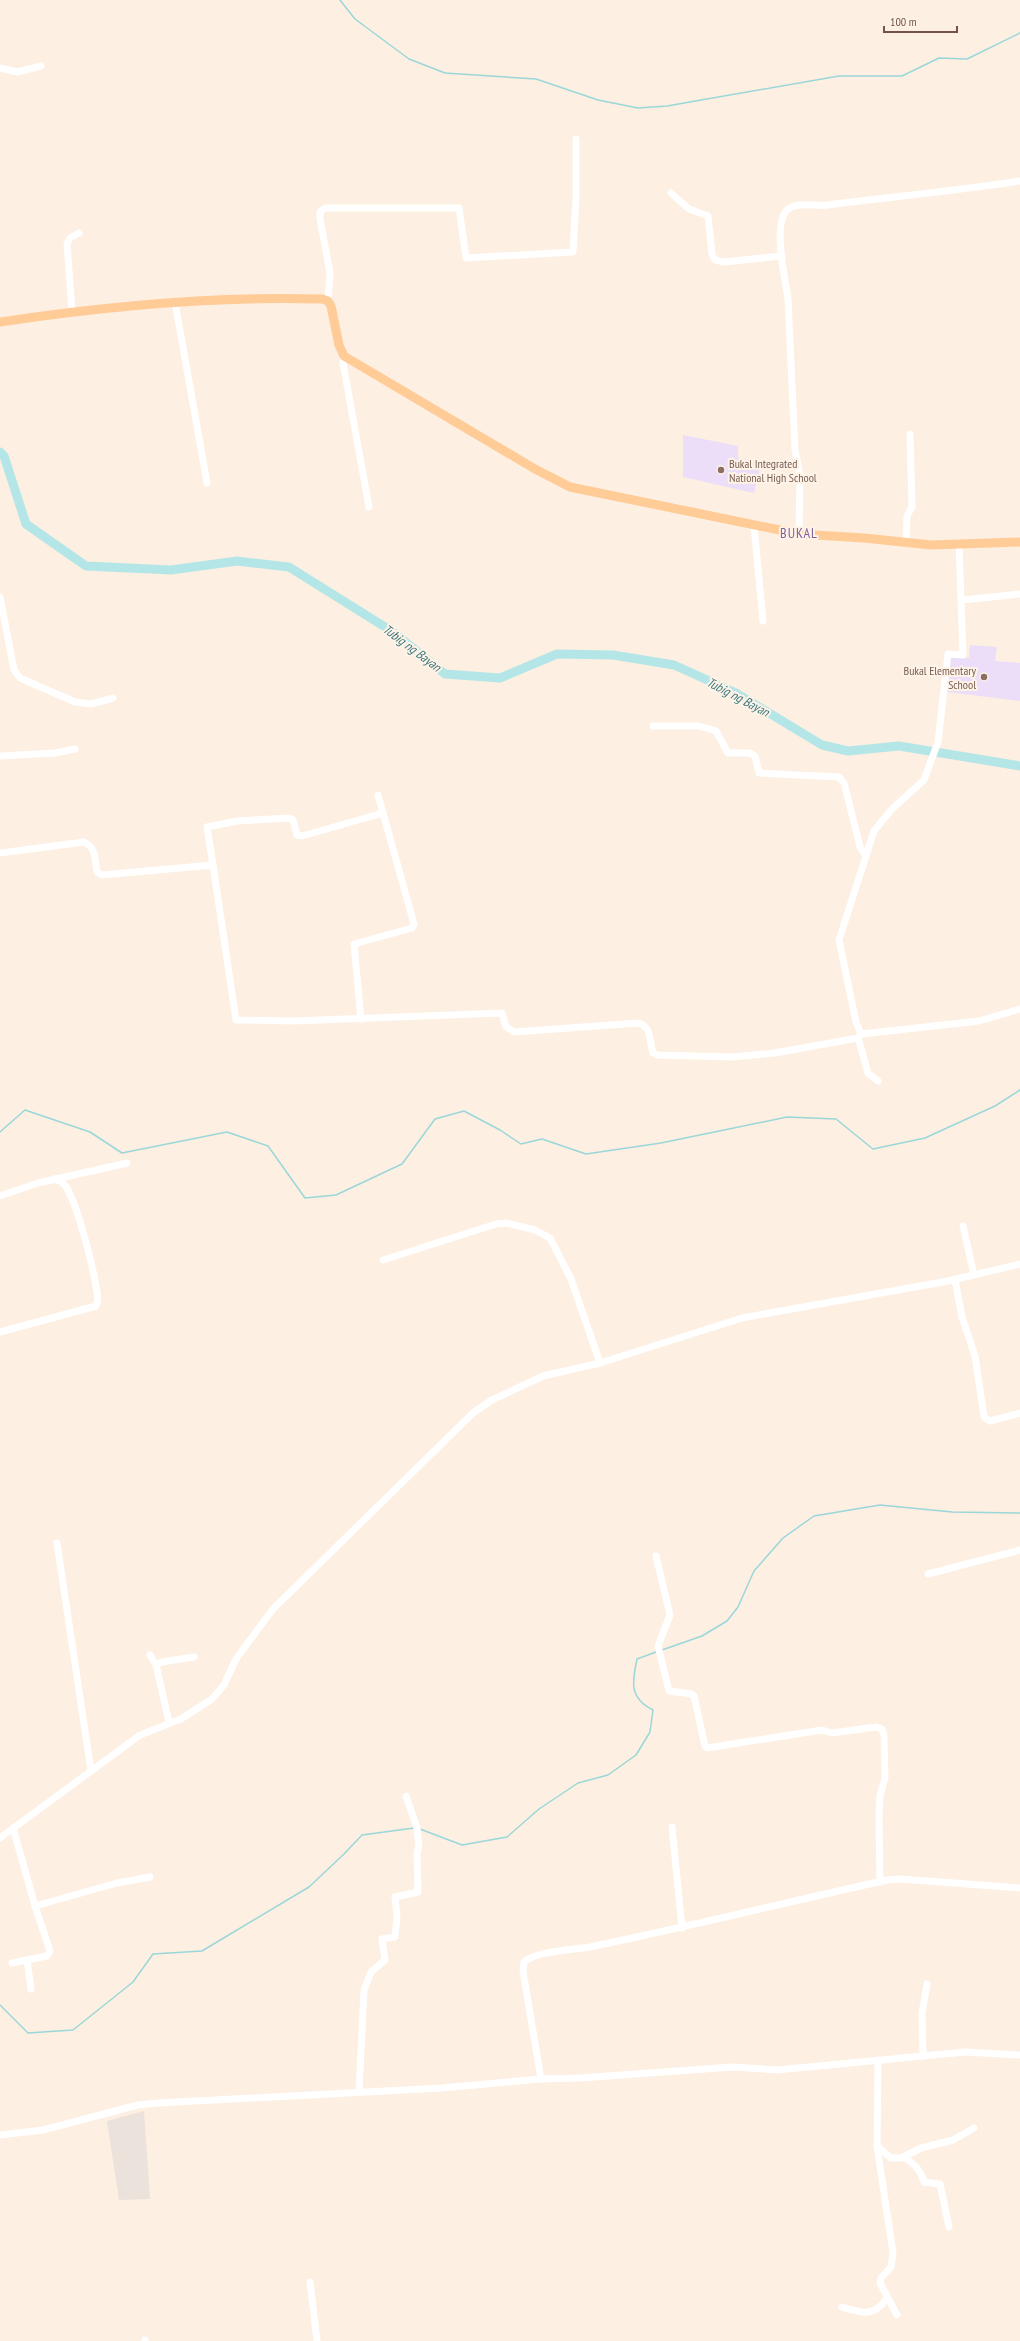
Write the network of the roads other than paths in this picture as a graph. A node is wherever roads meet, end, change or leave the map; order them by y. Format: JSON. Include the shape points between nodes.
{"nodes":[{"id":1,"x":41,"y":66,"type":"dead end"},
{"id":2,"x":0,"y":68,"type":"edge"},
{"id":3,"x":576,"y":139,"type":"dead end"},
{"id":4,"x":1020,"y":182,"type":"edge"},
{"id":5,"x":670,"y":193,"type":"dead end"},
{"id":6,"x":79,"y":233,"type":"dead end"},
{"id":7,"x":782,"y":256,"type":"junction"},
{"id":8,"x":328,"y":301,"type":"junction"},
{"id":9,"x":175,"y":302,"type":"junction"},
{"id":10,"x":72,"y":312,"type":"junction"},
{"id":11,"x":0,"y":322,"type":"edge"},
{"id":12,"x":344,"y":356,"type":"junction"},
{"id":13,"x":910,"y":434,"type":"dead end"},
{"id":14,"x":207,"y":483,"type":"dead end"},
{"id":15,"x":369,"y":507,"type":"dead end"},
{"id":16,"x":754,"y":526,"type":"junction"},
{"id":17,"x":799,"y":534,"type":"junction"},
{"id":18,"x":1020,"y":542,"type":"edge"},
{"id":19,"x":906,"y":543,"type":"junction"},
{"id":20,"x":959,"y":545,"type":"junction"},
{"id":21,"x":1020,"y":594,"type":"edge"},
{"id":22,"x":0,"y":598,"type":"edge"},
{"id":23,"x":962,"y":600,"type":"junction"},
{"id":24,"x":762,"y":621,"type":"dead end"},
{"id":25,"x":113,"y":698,"type":"dead end"},
{"id":26,"x":653,"y":726,"type":"dead end"},
{"id":27,"x":75,"y":749,"type":"dead end"},
{"id":28,"x":0,"y":756,"type":"edge"},
{"id":29,"x":378,"y":795,"type":"dead end"},
{"id":30,"x":383,"y":813,"type":"junction"},
{"id":31,"x":0,"y":853,"type":"edge"},
{"id":32,"x":866,"y":856,"type":"junction"},
{"id":33,"x":213,"y":865,"type":"junction"},
{"id":34,"x":1020,"y":1009,"type":"edge"},
{"id":35,"x":361,"y":1019,"type":"junction"},
{"id":36,"x":860,"y":1036,"type":"junction"},
{"id":37,"x":878,"y":1081,"type":"dead end"},
{"id":38,"x":127,"y":1163,"type":"dead end"},
{"id":39,"x":55,"y":1179,"type":"junction"},
{"id":40,"x":0,"y":1196,"type":"edge"},
{"id":41,"x":963,"y":1226,"type":"dead end"},
{"id":42,"x":383,"y":1260,"type":"dead end"},
{"id":43,"x":1020,"y":1264,"type":"edge"},
{"id":44,"x":974,"y":1275,"type":"junction"},
{"id":45,"x":955,"y":1280,"type":"junction"},
{"id":46,"x":0,"y":1332,"type":"edge"},
{"id":47,"x":600,"y":1363,"type":"junction"},
{"id":48,"x":1020,"y":1413,"type":"edge"},
{"id":49,"x":57,"y":1543,"type":"dead end"},
{"id":50,"x":1020,"y":1550,"type":"edge"},
{"id":51,"x":656,"y":1556,"type":"dead end"},
{"id":52,"x":928,"y":1574,"type":"dead end"},
{"id":53,"x":150,"y":1654,"type":"dead end"},
{"id":54,"x":194,"y":1657,"type":"dead end"},
{"id":55,"x":156,"y":1665,"type":"junction"},
{"id":56,"x":169,"y":1722,"type":"junction"},
{"id":57,"x":91,"y":1771,"type":"junction"},
{"id":58,"x":406,"y":1796,"type":"dead end"},
{"id":59,"x":672,"y":1827,"type":"dead end"},
{"id":60,"x":13,"y":1828,"type":"junction"},
{"id":61,"x":0,"y":1838,"type":"edge"},
{"id":62,"x":150,"y":1877,"type":"dead end"},
{"id":63,"x":880,"y":1882,"type":"junction"},
{"id":64,"x":1020,"y":1888,"type":"edge"},
{"id":65,"x":34,"y":1906,"type":"junction"},
{"id":66,"x":682,"y":1928,"type":"junction"},
{"id":67,"x":27,"y":1960,"type":"junction"},
{"id":68,"x":12,"y":1963,"type":"dead end"},
{"id":69,"x":927,"y":1984,"type":"dead end"},
{"id":70,"x":31,"y":1989,"type":"dead end"},
{"id":71,"x":923,"y":2055,"type":"junction"},
{"id":72,"x":1020,"y":2055,"type":"edge"},
{"id":73,"x":878,"y":2060,"type":"junction"},
{"id":74,"x":542,"y":2079,"type":"junction"},
{"id":75,"x":359,"y":2092,"type":"junction"},
{"id":76,"x":974,"y":2128,"type":"dead end"},
{"id":77,"x":0,"y":2135,"type":"edge"},
{"id":78,"x":877,"y":2146,"type":"junction"},
{"id":79,"x":904,"y":2156,"type":"junction"},
{"id":80,"x":948,"y":2227,"type":"dead end"},
{"id":81,"x":310,"y":2282,"type":"dead end"},
{"id":82,"x":887,"y":2298,"type":"junction"},
{"id":83,"x":842,"y":2307,"type":"dead end"},
{"id":84,"x":897,"y":2315,"type":"dead end"},
{"id":85,"x":317,"y":2341,"type":"edge"}],
"edges":[{"from":1,"to":2,"type":"street","via":[[17,72]]},
{"from":3,"to":8,"type":"street","via":[[573,252],[466,258],[459,208],[325,208],[320,212],[320,219],[330,274]]},
{"from":4,"to":7,"type":"street","via":[[820,206],[796,206],[788,209],[782,218]]},
{"from":5,"to":7,"type":"street","via":[[689,209],[708,216],[712,254],[715,260],[724,262]]},
{"from":6,"to":10,"type":"street","via":[[67,243]]},
{"from":7,"to":17,"type":"street","via":[[788,298],[795,450],[800,476]]},
{"from":8,"to":9,"type":"main road","via":[[303,298]]},
{"from":8,"to":12,"type":"main road"},
{"from":9,"to":10,"type":"main road"},
{"from":9,"to":14,"type":"street"},
{"from":10,"to":11,"type":"main road"},
{"from":12,"to":15,"type":"street","via":[[343,364]]},
{"from":12,"to":16,"type":"main road","via":[[535,470],[570,487]]},
{"from":13,"to":19,"type":"street","via":[[912,507],[907,516]]},
{"from":16,"to":17,"type":"main road"},
{"from":16,"to":24,"type":"street"},
{"from":17,"to":19,"type":"main road"},
{"from":18,"to":20,"type":"main road"},
{"from":19,"to":20,"type":"main road"},
{"from":20,"to":23,"type":"street"},
{"from":21,"to":23,"type":"street"},
{"from":22,"to":25,"type":"street","via":[[14,670],[20,678],[75,702],[92,704]]},
{"from":23,"to":32,"type":"street","via":[[963,655],[948,654],[938,742],[934,756],[924,780],[891,810],[874,831]]},
{"from":26,"to":32,"type":"street","via":[[699,726],[716,731],[728,753],[750,753],[755,756],[759,774],[839,777],[844,783],[860,847]]},
{"from":27,"to":28,"type":"street","via":[[55,753]]},
{"from":29,"to":30,"type":"street"},
{"from":30,"to":33,"type":"street","via":[[302,836],[297,835],[293,820],[289,818],[237,821],[207,827]]},
{"from":30,"to":35,"type":"street","via":[[414,924],[412,928],[354,944]]},
{"from":31,"to":33,"type":"street","via":[[84,842],[90,844],[94,850],[97,872],[102,875]]},
{"from":32,"to":36,"type":"street","via":[[839,940]]},
{"from":33,"to":35,"type":"street","via":[[236,1020]]},
{"from":34,"to":36,"type":"street","via":[[979,1021]]},
{"from":35,"to":36,"type":"street","via":[[502,1013],[506,1027],[514,1032],[638,1023],[647,1028],[653,1053],[658,1055],[739,1056],[783,1052]]},
{"from":36,"to":37,"type":"street","via":[[868,1073]]},
{"from":38,"to":39,"type":"street"},
{"from":39,"to":40,"type":"street"},
{"from":39,"to":46,"type":"street","via":[[63,1183],[72,1199],[98,1300],[96,1306]]},
{"from":41,"to":44,"type":"street"},
{"from":42,"to":47,"type":"street","via":[[496,1224],[507,1223],[535,1230],[550,1238],[571,1279]]},
{"from":43,"to":44,"type":"street"},
{"from":44,"to":45,"type":"street"},
{"from":45,"to":47,"type":"street","via":[[753,1315]]},
{"from":45,"to":48,"type":"street","via":[[962,1317],[975,1356],[984,1417],[990,1421]]},
{"from":47,"to":56,"type":"street","via":[[543,1376],[492,1400],[476,1411],[273,1609],[236,1659],[224,1685],[212,1699],[181,1719]]},
{"from":49,"to":57,"type":"street"},
{"from":50,"to":52,"type":"street"},
{"from":51,"to":63,"type":"street","via":[[670,1615],[658,1646],[669,1691],[694,1696],[704,1746],[707,1748],[822,1730],[832,1733],[876,1726],[882,1729],[885,1778],[880,1795]]},
{"from":53,"to":55,"type":"street"},
{"from":54,"to":55,"type":"street"},
{"from":55,"to":56,"type":"street"},
{"from":56,"to":57,"type":"street","via":[[140,1735]]},
{"from":57,"to":60,"type":"street"},
{"from":58,"to":75,"type":"street","via":[[417,1828],[418,1892],[395,1897],[395,1937],[382,1938],[385,1960],[371,1972],[364,1990]]},
{"from":59,"to":66,"type":"street"},
{"from":60,"to":61,"type":"street"},
{"from":60,"to":65,"type":"street"},
{"from":62,"to":65,"type":"street","via":[[117,1883]]},
{"from":63,"to":64,"type":"street","via":[[900,1879]]},
{"from":63,"to":66,"type":"street","via":[[780,1903]]},
{"from":65,"to":67,"type":"street","via":[[50,1951],[46,1956]]},
{"from":66,"to":74,"type":"street","via":[[530,1957],[524,1962],[522,1972]]},
{"from":67,"to":68,"type":"street"},
{"from":67,"to":70,"type":"street"},
{"from":69,"to":71,"type":"street","via":[[922,2013]]},
{"from":71,"to":72,"type":"street","via":[[965,2052]]},
{"from":71,"to":73,"type":"street"},
{"from":73,"to":74,"type":"street","via":[[777,2070],[733,2067]]},
{"from":73,"to":78,"type":"street"},
{"from":74,"to":75,"type":"street"},
{"from":75,"to":77,"type":"street","via":[[151,2103],[43,2130]]},
{"from":76,"to":79,"type":"street","via":[[953,2140],[928,2146]]},
{"from":78,"to":79,"type":"street","via":[[891,2158]]},
{"from":78,"to":82,"type":"street","via":[[893,2253],[891,2267],[881,2278],[880,2283]]},
{"from":79,"to":80,"type":"street","via":[[917,2166],[924,2182],[940,2184]]},
{"from":81,"to":85,"type":"street"},
{"from":82,"to":83,"type":"street","via":[[881,2308],[863,2314]]},
{"from":82,"to":84,"type":"street"}]}
